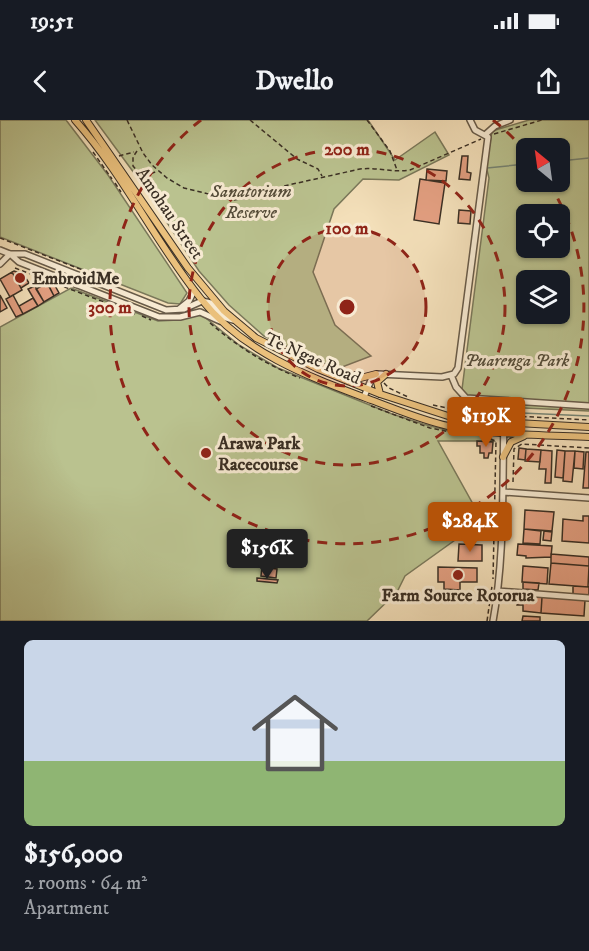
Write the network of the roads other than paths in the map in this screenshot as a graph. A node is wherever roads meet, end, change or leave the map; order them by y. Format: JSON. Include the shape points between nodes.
{"nodes":[{"id":1,"x":75,"y":120,"type":"edge"},
{"id":2,"x":86,"y":120,"type":"edge"},
{"id":3,"x":470,"y":120,"type":"edge"},
{"id":4,"x":510,"y":120,"type":"edge"},
{"id":5,"x":502,"y":121,"type":"edge"},
{"id":6,"x":487,"y":135,"type":"junction"},
{"id":7,"x":0,"y":250,"type":"edge"},
{"id":8,"x":10,"y":254,"type":"junction"},
{"id":9,"x":0,"y":264,"type":"edge"},
{"id":10,"x":60,"y":268,"type":"junction"},
{"id":11,"x":57,"y":277,"type":"junction"},
{"id":12,"x":194,"y":291,"type":"junction"},
{"id":13,"x":132,"y":296,"type":"junction"},
{"id":14,"x":202,"y":301,"type":"junction"},
{"id":15,"x":128,"y":304,"type":"junction"},
{"id":16,"x":178,"y":310,"type":"junction"},
{"id":17,"x":233,"y":320,"type":"junction"},
{"id":18,"x":220,"y":321,"type":"junction"},
{"id":19,"x":376,"y":374,"type":"junction"},
{"id":20,"x":386,"y":374,"type":"junction"},
{"id":21,"x":451,"y":375,"type":"junction"},
{"id":22,"x":349,"y":381,"type":"junction"},
{"id":23,"x":367,"y":388,"type":"junction"},
{"id":24,"x":380,"y":394,"type":"junction"},
{"id":25,"x":364,"y":401,"type":"junction"},
{"id":26,"x":589,"y":406,"type":"edge"},
{"id":27,"x":504,"y":423,"type":"junction"},
{"id":28,"x":589,"y":427,"type":"edge"},
{"id":29,"x":503,"y":433,"type":"junction"},
{"id":30,"x":531,"y":434,"type":"junction"},
{"id":31,"x":589,"y":437,"type":"edge"},
{"id":32,"x":503,"y":457,"type":"junction"},
{"id":33,"x":503,"y":492,"type":"junction"},
{"id":34,"x":589,"y":498,"type":"edge"},
{"id":35,"x":498,"y":591,"type":"junction"},
{"id":36,"x":589,"y":598,"type":"edge"},
{"id":37,"x":493,"y":621,"type":"edge"}],
"edges":[{"from":1,"to":12,"type":"main road","name":"Amohau Street"},
{"from":2,"to":17,"type":"main road","name":"Amohau Street","via":[[188,268]]},
{"from":3,"to":6,"type":"street","via":[[475,130]]},
{"from":4,"to":5,"type":"street"},
{"from":5,"to":6,"type":"street"},
{"from":6,"to":21,"type":"street","via":[[459,365]]},
{"from":7,"to":8,"type":"street","name":"Te Ngae Road"},
{"from":8,"to":9,"type":"street"},
{"from":8,"to":10,"type":"street","name":"Te Ngae Road","via":[[26,254]]},
{"from":8,"to":11,"type":"street","name":"Te Ngae Road","via":[[19,262]]},
{"from":10,"to":11,"type":"street"},
{"from":10,"to":13,"type":"street","name":"Te Ngae Road"},
{"from":11,"to":15,"type":"street","name":"Te Ngae Road"},
{"from":12,"to":14,"type":"main road","name":"Amohau Street"},
{"from":12,"to":16,"type":"street"},
{"from":13,"to":15,"type":"street"},
{"from":13,"to":16,"type":"street","name":"Te Ngae Road","via":[[166,310]]},
{"from":14,"to":16,"type":"street"},
{"from":14,"to":17,"type":"street","name":"Te Ngae Road"},
{"from":14,"to":18,"type":"main road","name":"Amohau Street"},
{"from":15,"to":18,"type":"street","name":"Te Ngae Road","via":[[159,317],[200,312]]},
{"from":17,"to":22,"type":"main road","name":"Te Ngae Road","via":[[268,345]]},
{"from":18,"to":25,"type":"main road","name":"Te Ngae Road","via":[[282,364]]},
{"from":19,"to":20,"type":"street"},
{"from":19,"to":22,"type":"main road"},
{"from":19,"to":23,"type":"street"},
{"from":20,"to":21,"type":"street"},
{"from":20,"to":24,"type":"main road","via":[[377,382]]},
{"from":21,"to":26,"type":"street","via":[[466,398]]},
{"from":22,"to":23,"type":"main road","name":"Te Ngae Road"},
{"from":23,"to":24,"type":"main road","name":"Te Ngae Road"},
{"from":23,"to":25,"type":"street"},
{"from":24,"to":27,"type":"main road","name":"Te Ngae Road","via":[[448,416]]},
{"from":25,"to":29,"type":"main road","name":"Te Ngae Road","via":[[432,422]]},
{"from":27,"to":28,"type":"main road","name":"Te Ngae Road"},
{"from":27,"to":29,"type":"street"},
{"from":29,"to":30,"type":"main road","name":"Te Ngae Road"},
{"from":29,"to":32,"type":"street"},
{"from":30,"to":31,"type":"main road","name":"Te Ngae Road"},
{"from":30,"to":32,"type":"main road","via":[[511,442]]},
{"from":32,"to":33,"type":"street"},
{"from":33,"to":34,"type":"street"},
{"from":33,"to":35,"type":"street"},
{"from":35,"to":36,"type":"street"},
{"from":35,"to":37,"type":"street"}]}
